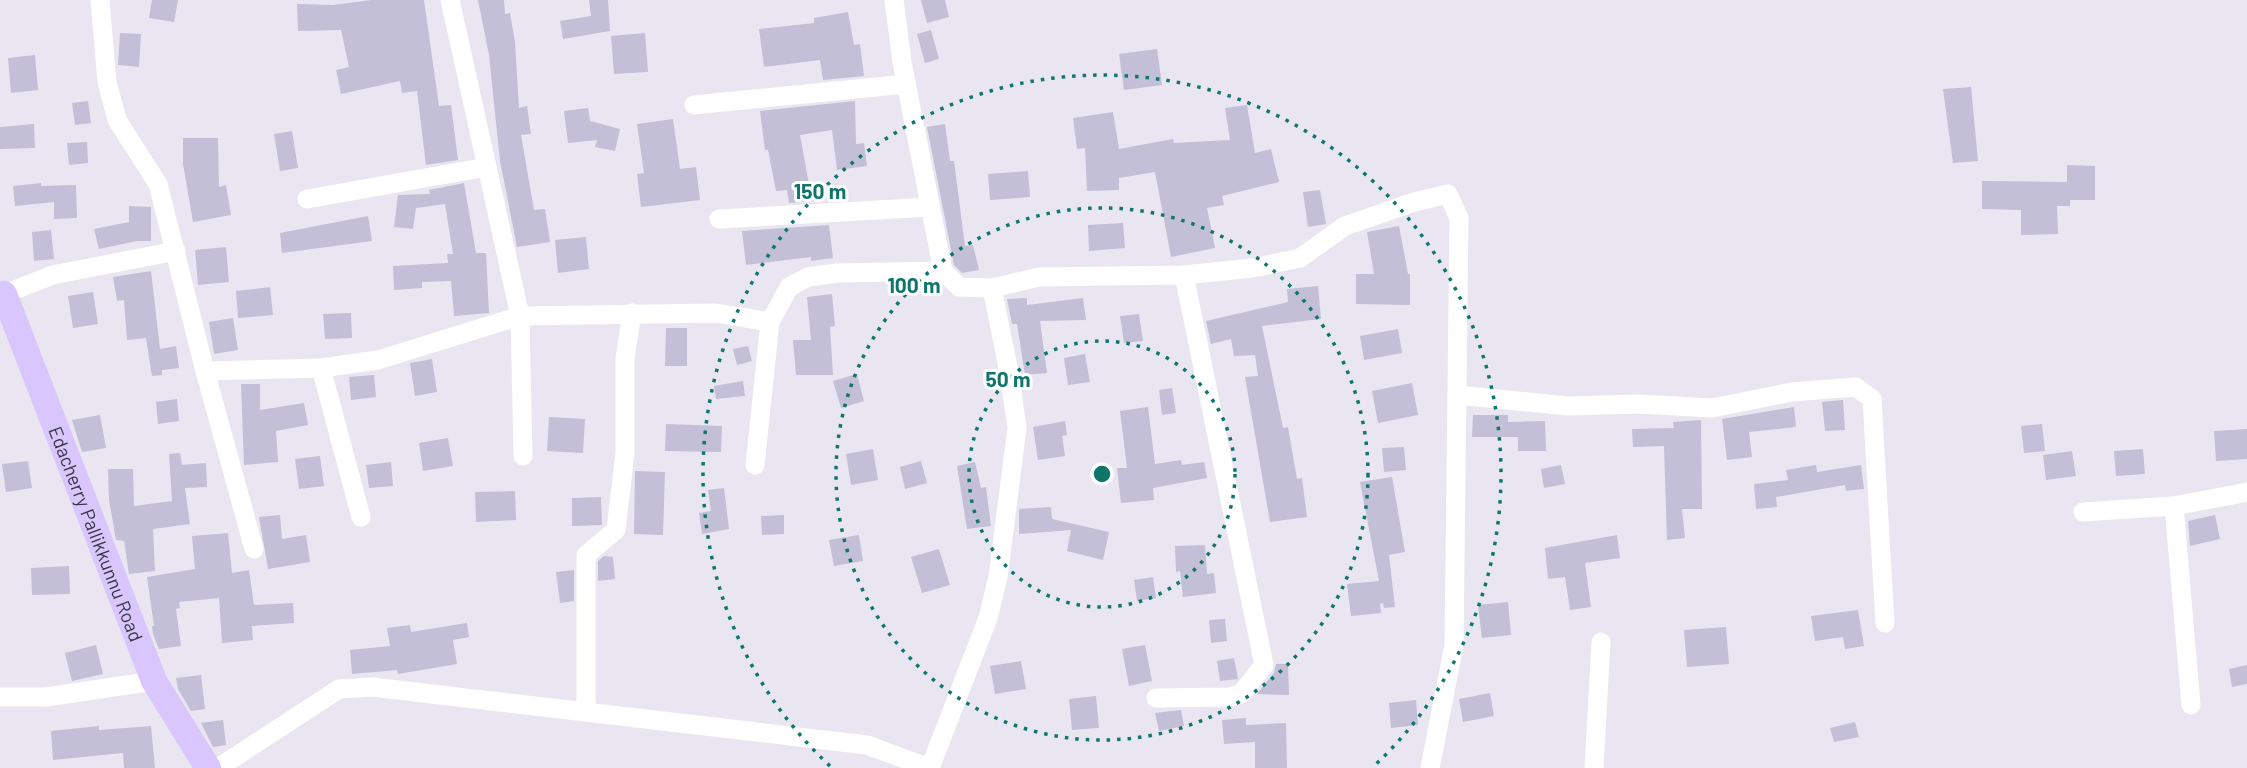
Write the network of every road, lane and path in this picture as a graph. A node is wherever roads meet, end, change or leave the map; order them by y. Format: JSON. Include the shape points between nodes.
{"nodes":[{"id":1,"x":100,"y":0,"type":"edge"},
{"id":2,"x":450,"y":0,"type":"edge"},
{"id":3,"x":894,"y":0,"type":"edge"},
{"id":4,"x":906,"y":84,"type":"junction"},
{"id":5,"x":694,"y":105,"type":"dead end"},
{"id":6,"x":488,"y":167,"type":"junction"},
{"id":7,"x":307,"y":199,"type":"dead end"},
{"id":8,"x":930,"y":207,"type":"junction"},
{"id":9,"x":719,"y":219,"type":"dead end"},
{"id":10,"x":176,"y":251,"type":"junction"},
{"id":11,"x":943,"y":271,"type":"junction"},
{"id":12,"x":1184,"y":275,"type":"junction"},
{"id":13,"x":992,"y":288,"type":"junction"},
{"id":14,"x":2,"y":295,"type":"edge"},
{"id":15,"x":632,"y":313,"type":"junction"},
{"id":16,"x":520,"y":316,"type":"junction"},
{"id":17,"x":770,"y":322,"type":"junction"},
{"id":18,"x":321,"y":368,"type":"junction"},
{"id":19,"x":205,"y":371,"type":"junction"},
{"id":20,"x":1457,"y":395,"type":"junction"},
{"id":21,"x":523,"y":456,"type":"dead end"},
{"id":22,"x":755,"y":465,"type":"dead end"},
{"id":23,"x":2247,"y":492,"type":"edge"},
{"id":24,"x":2174,"y":506,"type":"junction"},
{"id":25,"x":2083,"y":512,"type":"dead end"},
{"id":26,"x":361,"y":517,"type":"dead end"},
{"id":27,"x":254,"y":549,"type":"dead end"},
{"id":28,"x":1885,"y":623,"type":"dead end"},
{"id":29,"x":1601,"y":642,"type":"dead end"},
{"id":30,"x":155,"y":681,"type":"junction"},
{"id":31,"x":0,"y":697,"type":"edge"},
{"id":32,"x":1156,"y":698,"type":"dead end"},
{"id":33,"x":2191,"y":705,"type":"dead end"},
{"id":34,"x":586,"y":710,"type":"junction"},
{"id":35,"x":208,"y":768,"type":"edge"},
{"id":36,"x":218,"y":768,"type":"edge"},
{"id":37,"x":929,"y":768,"type":"edge"},
{"id":38,"x":1430,"y":768,"type":"edge"},
{"id":39,"x":1594,"y":768,"type":"edge"}],
"edges":[{"from":1,"to":10,"type":"street","via":[[107,82],[117,120],[158,184]]},
{"from":2,"to":6,"type":"street"},
{"from":3,"to":4,"type":"street"},
{"from":4,"to":5,"type":"street"},
{"from":4,"to":8,"type":"street"},
{"from":6,"to":7,"type":"street"},
{"from":6,"to":16,"type":"street"},
{"from":8,"to":9,"type":"street"},
{"from":8,"to":11,"type":"street"},
{"from":10,"to":14,"type":"street","via":[[53,275]]},
{"from":10,"to":19,"type":"street"},
{"from":11,"to":13,"type":"street","via":[[959,287]]},
{"from":11,"to":17,"type":"street","via":[[808,277],[789,287]]},
{"from":12,"to":13,"type":"street","via":[[1040,277]]},
{"from":12,"to":20,"type":"street","via":[[1300,258],[1345,226],[1448,194],[1459,218]]},
{"from":12,"to":32,"type":"street","via":[[1264,665],[1241,694]]},
{"from":13,"to":37,"type":"street","via":[[1017,428],[998,576],[988,618]]},
{"from":14,"to":30,"type":"main road","name":"Edacherry Pallikkunnu Road"},
{"from":15,"to":16,"type":"street"},
{"from":15,"to":17,"type":"street","via":[[716,313]]},
{"from":15,"to":34,"type":"street","via":[[625,358],[625,453],[616,530],[586,555]]},
{"from":16,"to":18,"type":"street","via":[[378,360]]},
{"from":16,"to":21,"type":"street"},
{"from":17,"to":22,"type":"street"},
{"from":18,"to":19,"type":"street"},
{"from":18,"to":26,"type":"street"},
{"from":19,"to":27,"type":"street"},
{"from":20,"to":28,"type":"street","via":[[1567,406],[1712,408],[1792,392],[1856,387],[1872,399]]},
{"from":20,"to":38,"type":"street","via":[[1454,645]]},
{"from":23,"to":24,"type":"street"},
{"from":24,"to":25,"type":"street"},
{"from":24,"to":33,"type":"street"},
{"from":29,"to":39,"type":"street"},
{"from":30,"to":31,"type":"street","via":[[46,697]]},
{"from":30,"to":35,"type":"main road","name":"Edacherry Pallikkunnu Road"},
{"from":34,"to":36,"type":"street","via":[[372,687],[339,690]]},
{"from":34,"to":37,"type":"street","via":[[867,745]]}]}
